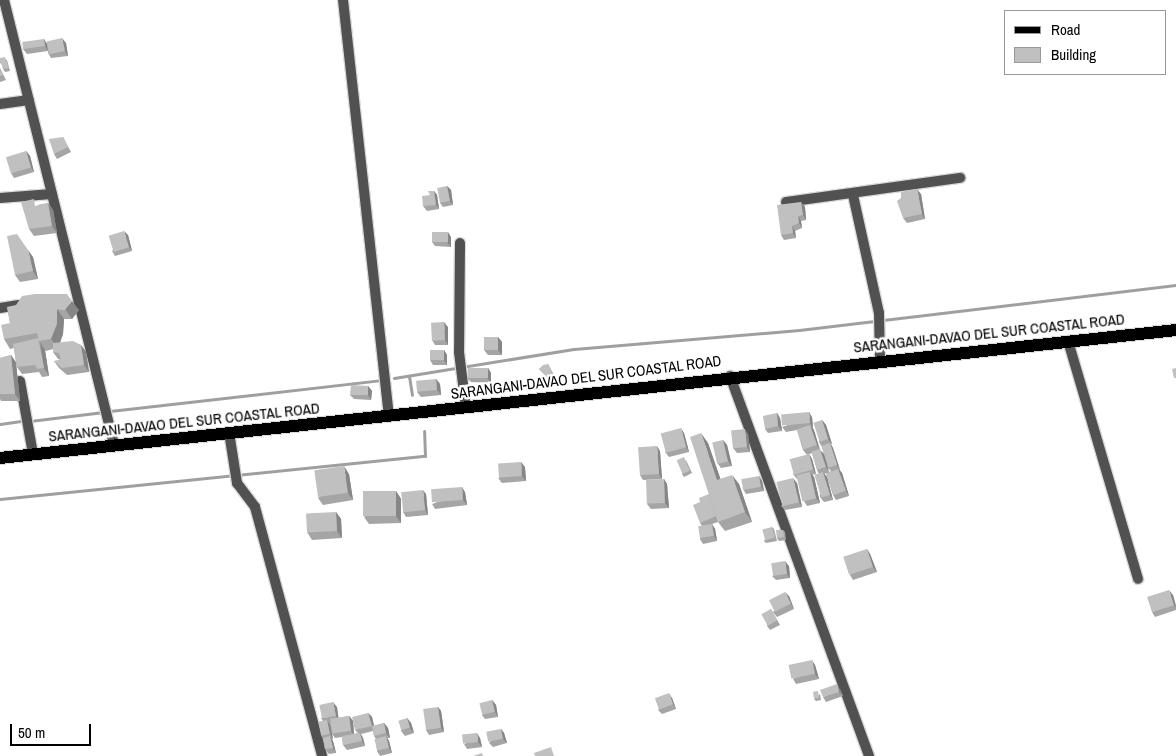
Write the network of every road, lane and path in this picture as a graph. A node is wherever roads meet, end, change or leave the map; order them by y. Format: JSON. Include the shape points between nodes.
{"nodes":[{"id":1,"x":4,"y":0,"type":"edge"},
{"id":2,"x":343,"y":0,"type":"edge"},
{"id":3,"x":4,"y":12,"type":"edge"},
{"id":4,"x":29,"y":100,"type":"junction"},
{"id":5,"x":0,"y":104,"type":"edge"},
{"id":6,"x":960,"y":178,"type":"dead end"},
{"id":7,"x":52,"y":194,"type":"junction"},
{"id":8,"x":853,"y":195,"type":"junction"},
{"id":9,"x":0,"y":198,"type":"edge"},
{"id":10,"x":786,"y":202,"type":"edge"},
{"id":11,"x":460,"y":243,"type":"dead end"},
{"id":12,"x":28,"y":304,"type":"edge"},
{"id":13,"x":0,"y":308,"type":"edge"},
{"id":14,"x":1176,"y":330,"type":"edge"},
{"id":15,"x":1068,"y":341,"type":"junction"},
{"id":16,"x":880,"y":361,"type":"junction"},
{"id":17,"x":730,"y":376,"type":"junction"},
{"id":18,"x":20,"y":382,"type":"dead end"},
{"id":19,"x":466,"y":408,"type":"junction"},
{"id":20,"x":389,"y":416,"type":"junction"},
{"id":21,"x":230,"y":432,"type":"junction"},
{"id":22,"x":114,"y":446,"type":"junction"},
{"id":23,"x":33,"y":454,"type":"junction"},
{"id":24,"x":0,"y":458,"type":"edge"},
{"id":25,"x":1138,"y":579,"type":"dead end"},
{"id":26,"x":322,"y":756,"type":"edge"},
{"id":27,"x":870,"y":756,"type":"edge"}],
"edges":[{"from":1,"to":3,"type":"street"},
{"from":2,"to":20,"type":"street","via":[[350,33],[356,131],[384,349]]},
{"from":3,"to":4,"type":"street"},
{"from":4,"to":5,"type":"street"},
{"from":4,"to":7,"type":"street"},
{"from":6,"to":8,"type":"street"},
{"from":7,"to":9,"type":"street"},
{"from":7,"to":22,"type":"street","via":[[73,298]]},
{"from":8,"to":10,"type":"street"},
{"from":8,"to":16,"type":"street","via":[[879,313]]},
{"from":11,"to":19,"type":"street","via":[[459,352]]},
{"from":12,"to":13,"type":"street"},
{"from":14,"to":15,"type":"main road","name":"SARANGANI-DAVAO DEL SUR COASTAL ROAD"},
{"from":15,"to":16,"type":"main road","name":"SARANGANI-DAVAO DEL SUR COASTAL ROAD"},
{"from":15,"to":25,"type":"street"},
{"from":16,"to":17,"type":"main road","name":"SARANGANI-DAVAO DEL SUR COASTAL ROAD"},
{"from":17,"to":19,"type":"main road","name":"SARANGANI-DAVAO DEL SUR COASTAL ROAD"},
{"from":17,"to":27,"type":"street"},
{"from":18,"to":23,"type":"street"},
{"from":19,"to":20,"type":"main road","name":"SARANGANI-DAVAO DEL SUR COASTAL ROAD"},
{"from":20,"to":21,"type":"main road","name":"SARANGANI-DAVAO DEL SUR COASTAL ROAD"},
{"from":21,"to":22,"type":"main road","name":"SARANGANI-DAVAO DEL SUR COASTAL ROAD"},
{"from":21,"to":26,"type":"street","via":[[237,483],[255,506]]},
{"from":22,"to":23,"type":"main road","name":"SARANGANI-DAVAO DEL SUR COASTAL ROAD"},
{"from":23,"to":24,"type":"main road","name":"SARANGANI-DAVAO DEL SUR COASTAL ROAD"}]}
